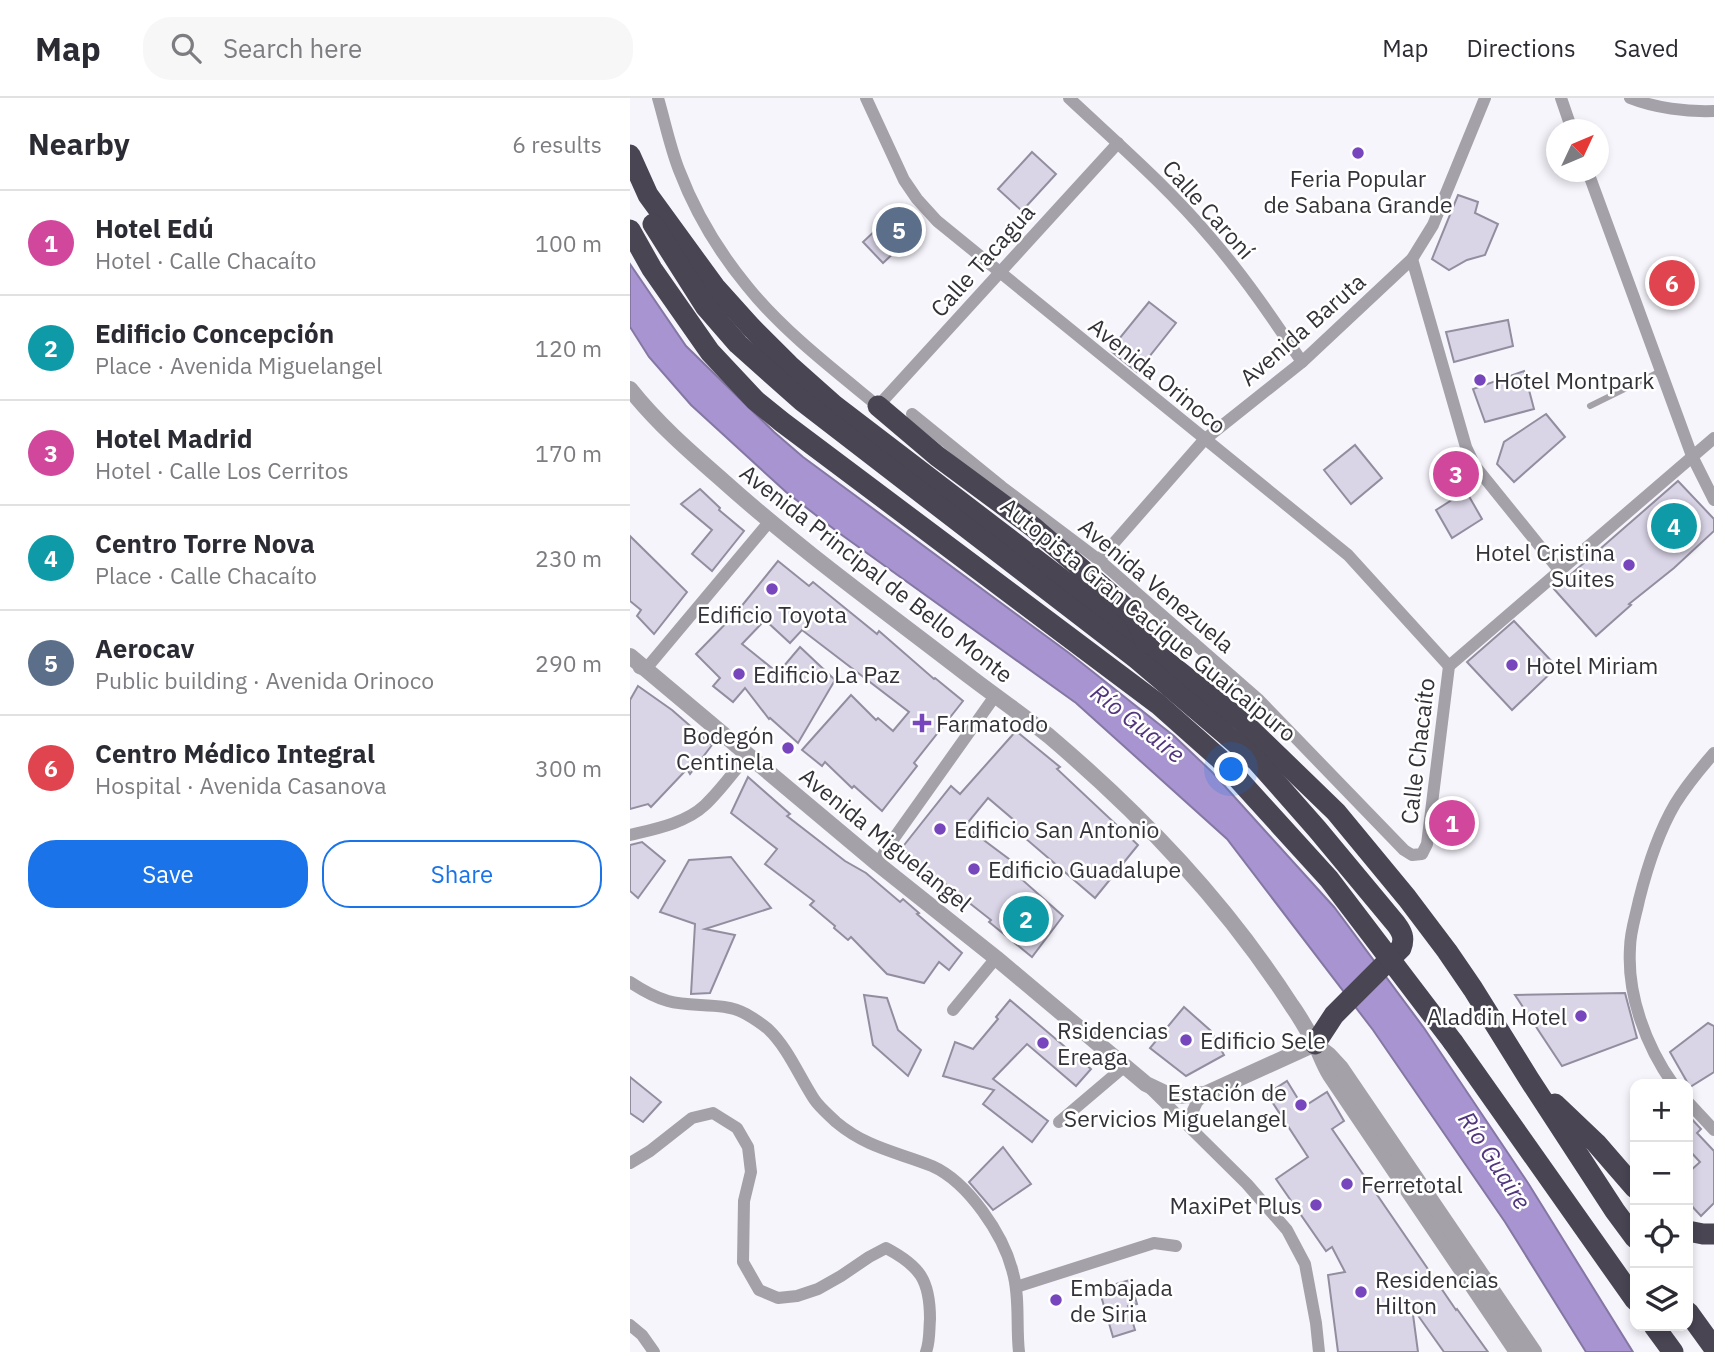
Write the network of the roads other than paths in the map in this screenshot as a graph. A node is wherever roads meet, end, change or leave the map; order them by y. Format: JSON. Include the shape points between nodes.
{"nodes":[{"id":1,"x":658,"y":98,"type":"edge"},
{"id":2,"x":866,"y":98,"type":"edge"},
{"id":3,"x":1069,"y":98,"type":"edge"},
{"id":4,"x":1485,"y":98,"type":"edge"},
{"id":5,"x":1561,"y":98,"type":"edge"},
{"id":6,"x":1630,"y":98,"type":"edge"},
{"id":7,"x":1714,"y":111,"type":"edge"},
{"id":8,"x":1568,"y":119,"type":"edge"},
{"id":9,"x":1118,"y":143,"type":"junction"},
{"id":10,"x":630,"y":155,"type":"edge"},
{"id":11,"x":630,"y":180,"type":"edge"},
{"id":12,"x":1592,"y":182,"type":"edge"},
{"id":13,"x":630,"y":230,"type":"edge"},
{"id":14,"x":1412,"y":259,"type":"junction"},
{"id":15,"x":999,"y":273,"type":"junction"},
{"id":16,"x":1302,"y":362,"type":"junction"},
{"id":17,"x":1661,"y":371,"type":"junction"},
{"id":18,"x":630,"y":390,"type":"edge"},
{"id":19,"x":878,"y":406,"type":"junction"},
{"id":20,"x":1590,"y":407,"type":"dead end"},
{"id":21,"x":912,"y":414,"type":"dead end"},
{"id":22,"x":1714,"y":438,"type":"edge"},
{"id":23,"x":1204,"y":440,"type":"junction"},
{"id":24,"x":1692,"y":456,"type":"junction"},
{"id":25,"x":1714,"y":499,"type":"edge"},
{"id":26,"x":769,"y":522,"type":"junction"},
{"id":27,"x":1099,"y":560,"type":"junction"},
{"id":28,"x":1559,"y":569,"type":"junction"},
{"id":29,"x":1147,"y":645,"type":"junction"},
{"id":30,"x":630,"y":656,"type":"edge"},
{"id":31,"x":1448,"y":666,"type":"junction"},
{"id":32,"x":638,"y":668,"type":"edge"},
{"id":33,"x":995,"y":696,"type":"junction"},
{"id":34,"x":1714,"y":753,"type":"edge"},
{"id":35,"x":748,"y":755,"type":"junction"},
{"id":36,"x":630,"y":835,"type":"edge"},
{"id":37,"x":1422,"y":854,"type":"joint"},
{"id":38,"x":877,"y":864,"type":"junction"},
{"id":39,"x":996,"y":958,"type":"junction"},
{"id":40,"x":630,"y":982,"type":"edge"},
{"id":41,"x":954,"y":1010,"type":"dead end"},
{"id":42,"x":1315,"y":1044,"type":"junction"},
{"id":43,"x":1125,"y":1066,"type":"junction"},
{"id":44,"x":1529,"y":1079,"type":"junction"},
{"id":45,"x":1670,"y":1079,"type":"edge"},
{"id":46,"x":1146,"y":1084,"type":"junction"},
{"id":47,"x":1205,"y":1094,"type":"junction"},
{"id":48,"x":1693,"y":1107,"type":"edge"},
{"id":49,"x":1059,"y":1122,"type":"dead end"},
{"id":50,"x":1714,"y":1130,"type":"edge"},
{"id":51,"x":1198,"y":1137,"type":"junction"},
{"id":52,"x":630,"y":1163,"type":"edge"},
{"id":53,"x":1630,"y":1182,"type":"edge"},
{"id":54,"x":1630,"y":1230,"type":"edge"},
{"id":55,"x":1693,"y":1232,"type":"edge"},
{"id":56,"x":1714,"y":1234,"type":"edge"},
{"id":57,"x":1176,"y":1246,"type":"dead end"},
{"id":58,"x":1016,"y":1287,"type":"junction"},
{"id":59,"x":1630,"y":1293,"type":"edge"},
{"id":60,"x":1693,"y":1319,"type":"edge"},
{"id":61,"x":630,"y":1325,"type":"edge"},
{"id":62,"x":1658,"y":1331,"type":"edge"},
{"id":63,"x":1714,"y":1348,"type":"edge"},
{"id":64,"x":654,"y":1352,"type":"edge"},
{"id":65,"x":926,"y":1352,"type":"edge"},
{"id":66,"x":1019,"y":1352,"type":"edge"},
{"id":67,"x":1319,"y":1352,"type":"edge"},
{"id":68,"x":1517,"y":1352,"type":"edge"},
{"id":69,"x":1534,"y":1352,"type":"edge"},
{"id":70,"x":1673,"y":1352,"type":"edge"}],
"edges":[{"from":1,"to":19,"type":"street","via":[[678,169],[721,251],[783,324]]},
{"from":2,"to":15,"type":"street","name":"Avenida Orinoco","via":[[917,199]]},
{"from":3,"to":9,"type":"street","name":"Calle Caroní"},
{"from":4,"to":14,"type":"street","name":"Avenida Baruta","via":[[1433,225]]},
{"from":5,"to":8,"type":"street"},
{"from":6,"to":7,"type":"street","via":[[1645,104]]},
{"from":9,"to":15,"type":"street","name":"Calle Tacagua"},
{"from":9,"to":16,"type":"street","name":"Calle Caroní","via":[[1210,237]]},
{"from":10,"to":29,"type":"highway","name":"Autopista Gran Cacique Guaicaipuro","via":[[648,195],[715,287],[789,365],[834,405]]},
{"from":11,"to":42,"type":"highway","via":[[679,267],[738,344],[802,401],[1137,659],[1258,761],[1396,924],[1404,941],[1334,1015]]},
{"from":12,"to":17,"type":"street"},
{"from":13,"to":59,"type":"highway","bridge":true,"via":[[710,352],[755,400],[1158,704],[1220,759],[1345,900],[1453,1042]]},
{"from":14,"to":16,"type":"street","name":"Avenida Baruta"},
{"from":14,"to":28,"type":"street","via":[[1475,466]]},
{"from":15,"to":19,"type":"street","name":"Calle Tacagua"},
{"from":15,"to":23,"type":"street","name":"Avenida Orinoco"},
{"from":16,"to":23,"type":"street","name":"Avenida Baruta"},
{"from":17,"to":20,"type":"lane"},
{"from":17,"to":24,"type":"street"},
{"from":18,"to":26,"type":"street","name":"Avenida Principal de Bello Monte"},
{"from":19,"to":29,"type":"highway","via":[[1106,590],[1134,616]]},
{"from":21,"to":27,"type":"street","name":"Avenida Venezuela"},
{"from":22,"to":24,"type":"street","name":"Calle Chacaíto"},
{"from":23,"to":27,"type":"street","name":"Avenida Baruta"},
{"from":23,"to":31,"type":"street","name":"Avenida Orinoco","via":[[1348,555]]},
{"from":24,"to":25,"type":"street"},
{"from":24,"to":28,"type":"street","name":"Calle Chacaíto"},
{"from":26,"to":32,"type":"street"},
{"from":26,"to":33,"type":"street","name":"Avenida Principal de Bello Monte"},
{"from":27,"to":37,"type":"street","name":"Avenida Venezuela","via":[[1258,699],[1404,850]]},
{"from":28,"to":31,"type":"street","name":"Calle Chacaíto"},
{"from":29,"to":44,"type":"highway","name":"Autopista Gran Cacique Guaicaipuro","via":[[1243,723],[1336,812],[1447,951]]},
{"from":30,"to":32,"type":"street","name":"Avenida Miguelangel"},
{"from":31,"to":37,"type":"street","name":"Calle Chacaíto","via":[[1427,844]]},
{"from":32,"to":35,"type":"street","name":"Avenida Miguelangel"},
{"from":33,"to":38,"type":"street"},
{"from":33,"to":42,"type":"street","name":"Avenida Principal de Bello Monte","via":[[1081,764],[1173,852],[1243,936]]},
{"from":34,"to":45,"type":"street","via":[[1662,829],[1644,882],[1630,947],[1636,1006]]},
{"from":35,"to":36,"type":"street","via":[[704,806],[662,827]]},
{"from":35,"to":38,"type":"street","name":"Avenida Miguelangel"},
{"from":38,"to":39,"type":"street","name":"Avenida Miguelangel"},
{"from":39,"to":41,"type":"street"},
{"from":39,"to":43,"type":"street","name":"Avenida Miguelangel"},
{"from":40,"to":58,"type":"street","via":[[670,1002],[743,1012],[767,1028],[816,1102],[837,1122],[877,1148],[949,1175],[991,1223]]},
{"from":42,"to":47,"type":"street"},
{"from":42,"to":68,"type":"street","name":"Avenida Principal de Bello Monte","via":[[1330,1075]]},
{"from":42,"to":69,"type":"street","name":"Avenida Principal de Bello Monte","via":[[1341,1068]]},
{"from":43,"to":46,"type":"street","name":"Avenida Miguelangel"},
{"from":43,"to":49,"type":"street"},
{"from":44,"to":53,"type":"highway","via":[[1597,1143]]},
{"from":44,"to":54,"type":"highway","name":"Autopista Gran Cacique Guaicaipuro"},
{"from":46,"to":47,"type":"street","via":[[1177,1096]]},
{"from":46,"to":51,"type":"street"},
{"from":47,"to":51,"type":"street","via":[[1190,1116]]},
{"from":48,"to":50,"type":"street"},
{"from":51,"to":67,"type":"street","via":[[1273,1212],[1298,1248]]},
{"from":52,"to":65,"type":"street","via":[[692,1118],[713,1113],[737,1128],[748,1147],[751,1172],[744,1201],[743,1262],[759,1290],[778,1298],[797,1296],[818,1289],[886,1248],[920,1273],[930,1299]]},
{"from":55,"to":56,"type":"highway"},
{"from":57,"to":58,"type":"street","via":[[1154,1243]]},
{"from":58,"to":66,"type":"street"},
{"from":60,"to":63,"type":"highway"},
{"from":61,"to":64,"type":"street"},
{"from":62,"to":70,"type":"highway"}]}
